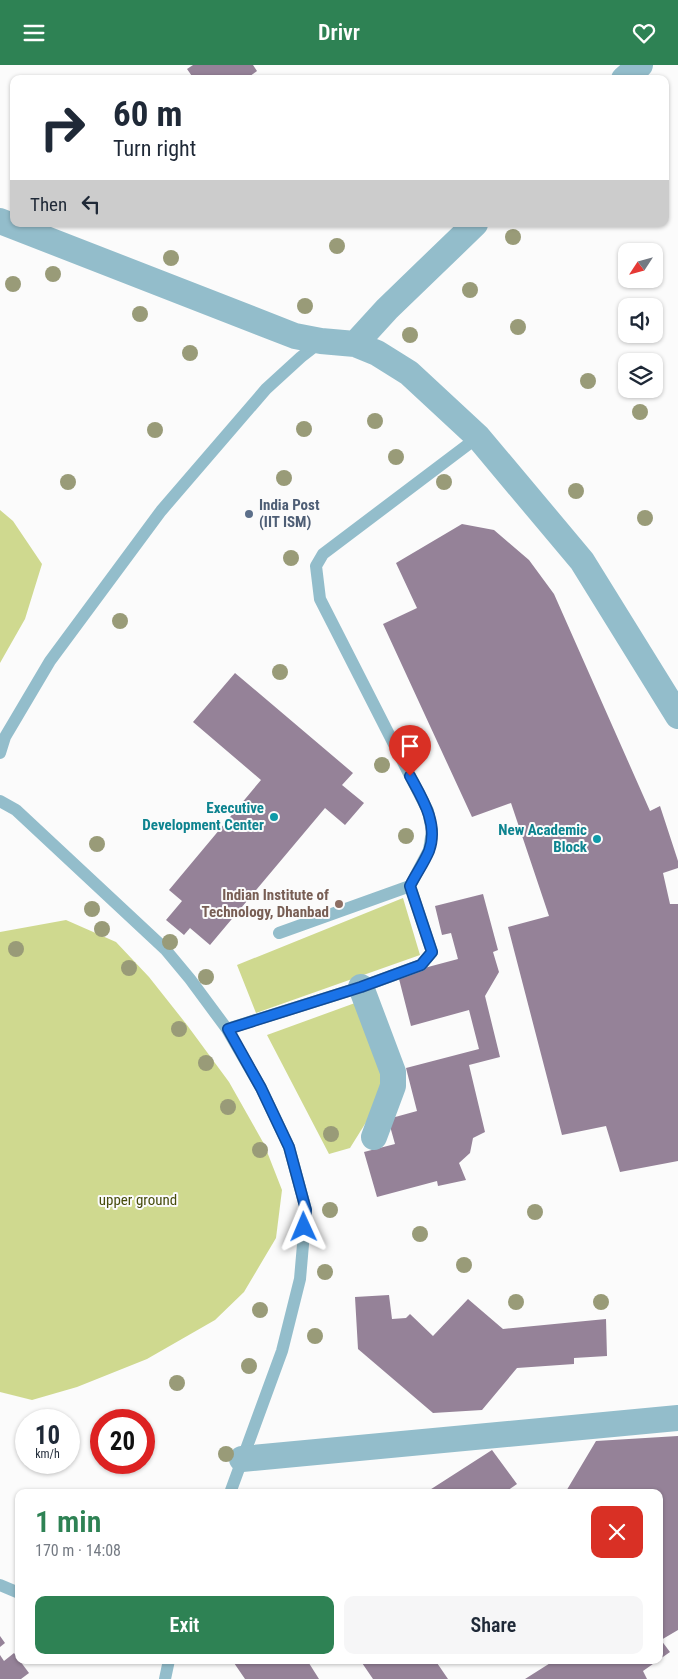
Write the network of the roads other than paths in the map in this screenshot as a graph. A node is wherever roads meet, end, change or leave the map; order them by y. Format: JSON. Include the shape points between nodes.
{"nodes":[{"id":1,"x":640,"y":65,"type":"edge"},
{"id":2,"x":629,"y":75,"type":"edge"},
{"id":3,"x":16,"y":227,"type":"edge"},
{"id":4,"x":472,"y":227,"type":"edge"},
{"id":5,"x":321,"y":341,"type":"junction"},
{"id":6,"x":355,"y":344,"type":"junction"},
{"id":7,"x":478,"y":437,"type":"junction"},
{"id":8,"x":678,"y":716,"type":"edge"},
{"id":9,"x":0,"y":753,"type":"edge"},
{"id":10,"x":0,"y":801,"type":"edge"},
{"id":11,"x":410,"y":886,"type":"junction"},
{"id":12,"x":279,"y":933,"type":"dead end"},
{"id":13,"x":361,"y":987,"type":"junction"},
{"id":14,"x":228,"y":1029,"type":"junction"},
{"id":15,"x":374,"y":1137,"type":"dead end"},
{"id":16,"x":678,"y":1418,"type":"edge"},
{"id":17,"x":242,"y":1459,"type":"junction"},
{"id":18,"x":231,"y":1489,"type":"edge"},
{"id":19,"x":0,"y":1585,"type":"edge"},
{"id":20,"x":15,"y":1591,"type":"edge"},
{"id":21,"x":168,"y":1664,"type":"edge"},
{"id":22,"x":165,"y":1679,"type":"edge"}],
"edges":[{"from":1,"to":2,"type":"street"},
{"from":3,"to":5,"type":"street","via":[[295,335]]},
{"from":4,"to":6,"type":"street"},
{"from":5,"to":6,"type":"street"},
{"from":5,"to":9,"type":"lane","via":[[266,389],[161,511],[50,661],[5,737]]},
{"from":6,"to":7,"type":"street","via":[[409,373]]},
{"from":7,"to":8,"type":"street","via":[[582,561]]},
{"from":7,"to":11,"type":"lane","via":[[323,554],[316,566],[320,599],[428,811],[432,831],[429,850]]},
{"from":10,"to":14,"type":"lane","via":[[16,810],[165,949]]},
{"from":11,"to":12,"type":"lane"},
{"from":11,"to":13,"type":"lane","via":[[432,952],[421,965]]},
{"from":13,"to":14,"type":"lane"},
{"from":13,"to":15,"type":"street","via":[[393,1072],[393,1086]]},
{"from":14,"to":17,"type":"lane","via":[[289,1147],[306,1210],[300,1279],[282,1351]]},
{"from":16,"to":17,"type":"street"},
{"from":17,"to":18,"type":"lane"},
{"from":19,"to":20,"type":"lane"},
{"from":21,"to":22,"type":"lane"}]}
